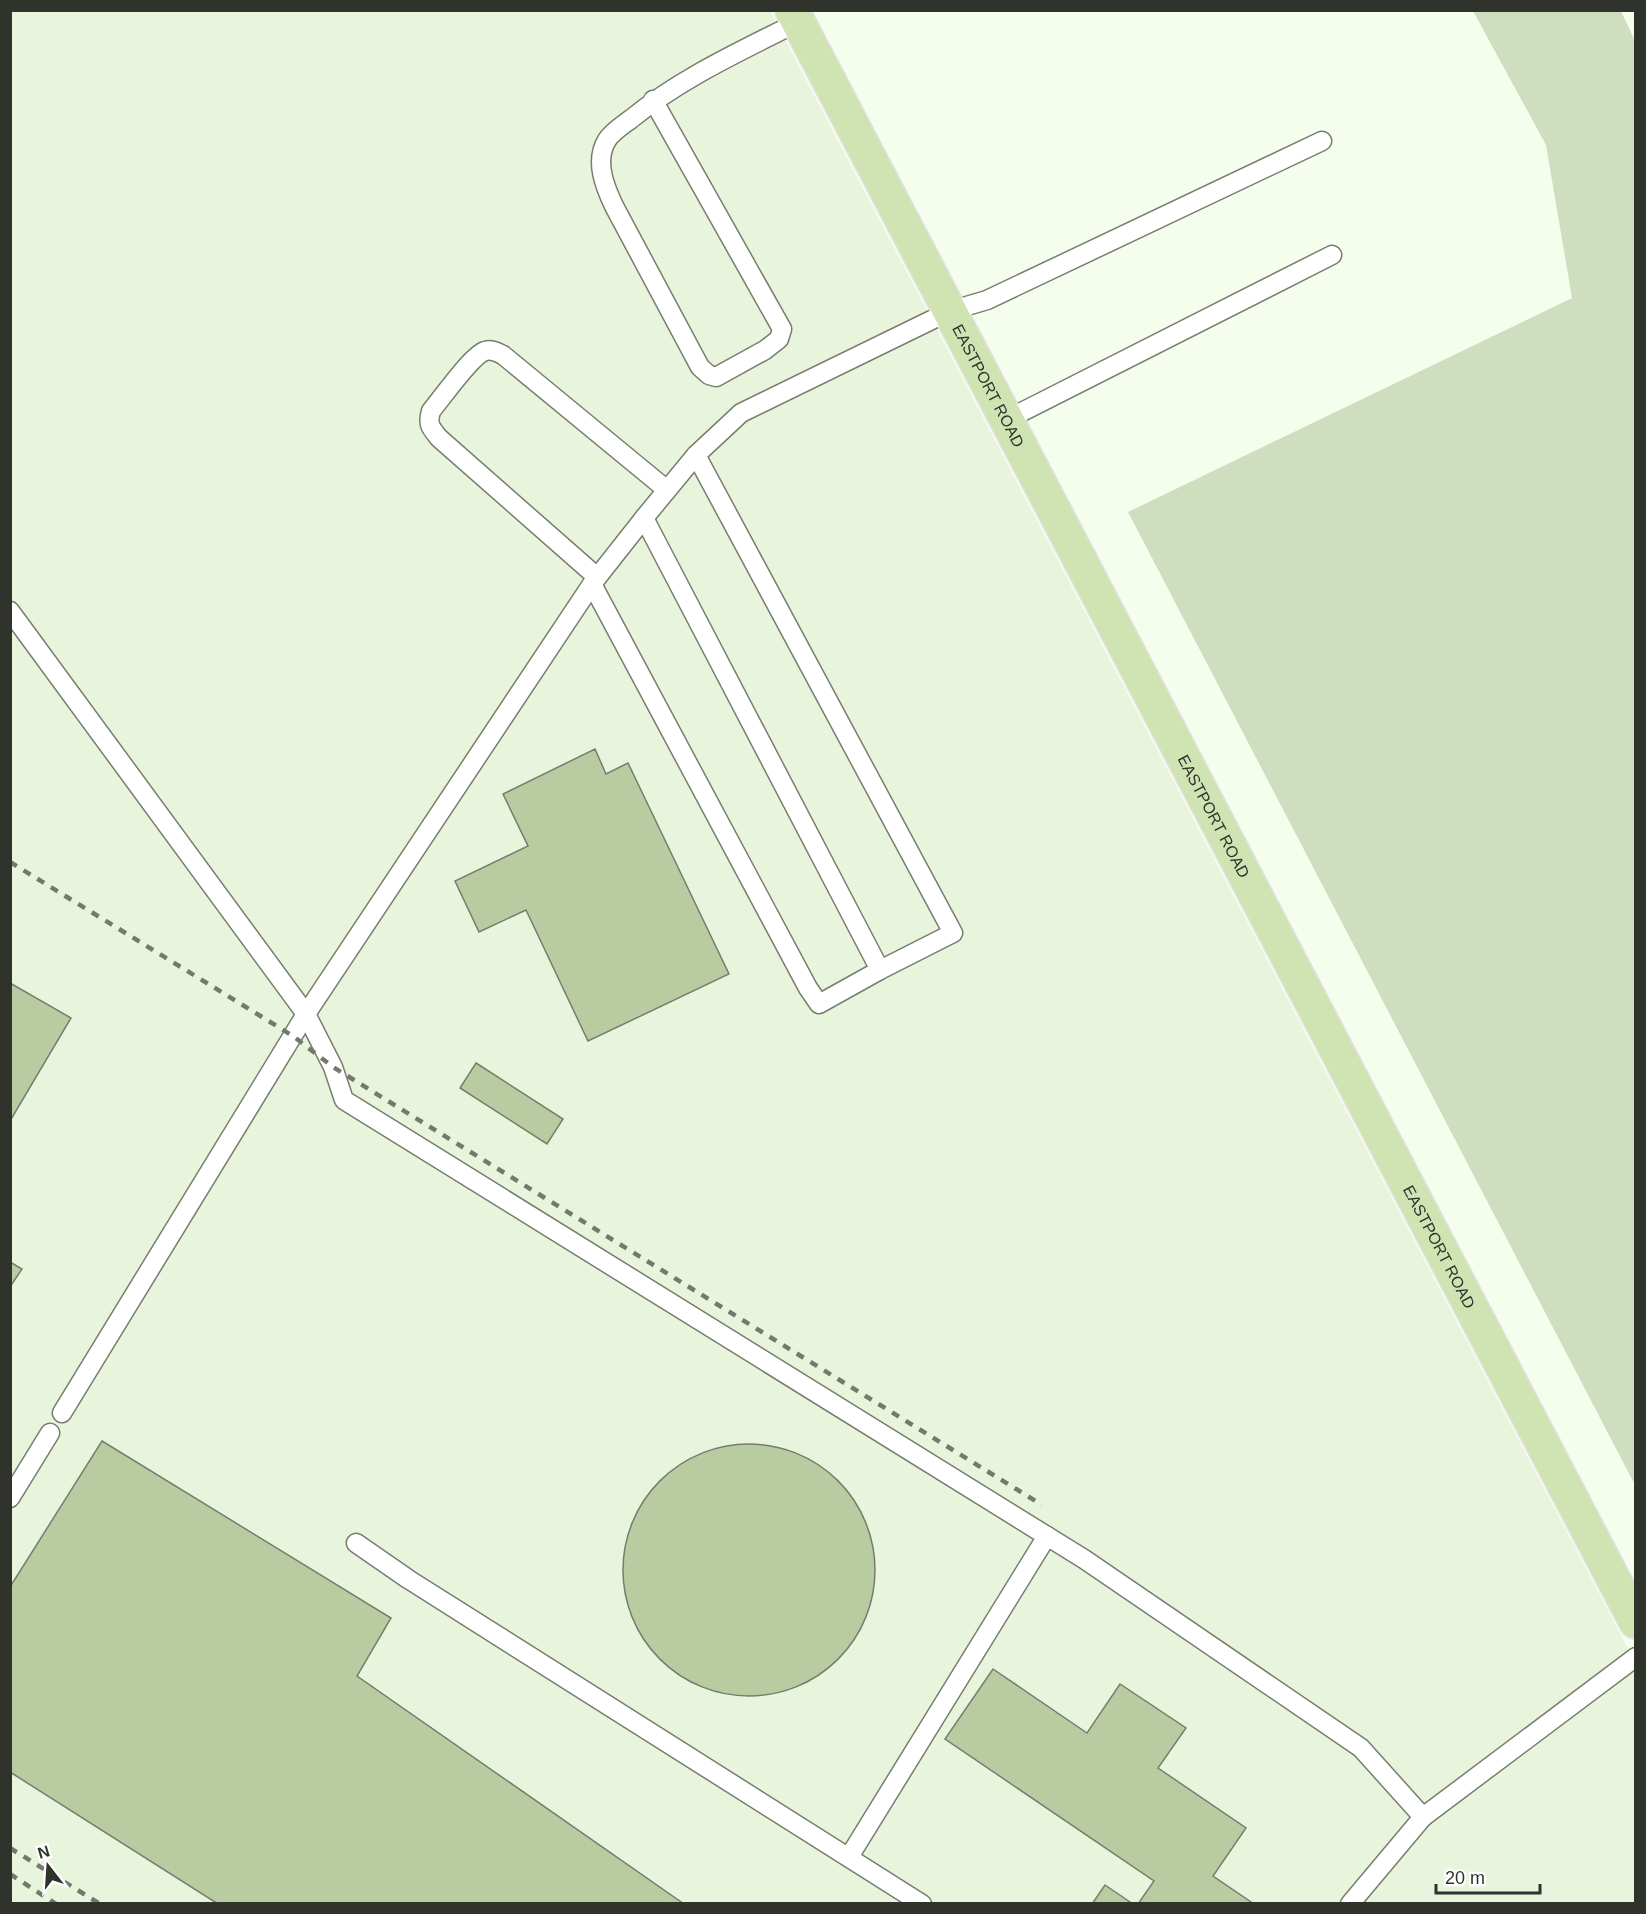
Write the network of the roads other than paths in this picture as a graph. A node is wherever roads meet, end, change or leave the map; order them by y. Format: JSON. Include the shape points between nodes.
{"nodes":[{"id":1,"x":795,"y":16,"type":"edge"},
{"id":2,"x":653,"y":100,"type":"junction"},
{"id":3,"x":1323,"y":141,"type":"dead end"},
{"id":4,"x":1332,"y":255,"type":"dead end"},
{"id":5,"x":950,"y":311,"type":"junction"},
{"id":6,"x":1006,"y":420,"type":"junction"},
{"id":7,"x":696,"y":455,"type":"junction"},
{"id":8,"x":667,"y":490,"type":"junction"},
{"id":9,"x":644,"y":518,"type":"junction"},
{"id":10,"x":594,"y":581,"type":"junction"},
{"id":11,"x":10,"y":611,"type":"edge"},
{"id":12,"x":880,"y":970,"type":"junction"},
{"id":13,"x":306,"y":1014,"type":"junction"},
{"id":14,"x":62,"y":1413,"type":"dead end"},
{"id":15,"x":50,"y":1433,"type":"dead end"},
{"id":16,"x":10,"y":1497,"type":"edge"},
{"id":17,"x":1047,"y":1536,"type":"junction"},
{"id":18,"x":356,"y":1543,"type":"dead end"},
{"id":19,"x":1635,"y":1622,"type":"edge"},
{"id":20,"x":1635,"y":1657,"type":"edge"},
{"id":21,"x":1423,"y":1817,"type":"junction"},
{"id":22,"x":849,"y":1857,"type":"junction"},
{"id":23,"x":922,"y":1904,"type":"edge"},
{"id":24,"x":1350,"y":1904,"type":"edge"}],
"edges":[{"from":1,"to":2,"type":"lane"},
{"from":1,"to":5,"type":"main road","name":"EASTPORT ROAD"},
{"from":2,"to":2,"type":"lane","via":[[607,139],[602,152],[604,185],[700,367],[716,377],[765,350],[779,339],[782,329]]},
{"from":3,"to":5,"type":"lane","via":[[987,300]]},
{"from":4,"to":6,"type":"lane"},
{"from":5,"to":6,"type":"main road","name":"EASTPORT ROAD"},
{"from":5,"to":7,"type":"lane","via":[[741,413]]},
{"from":6,"to":19,"type":"main road","name":"EASTPORT ROAD"},
{"from":7,"to":8,"type":"lane"},
{"from":7,"to":12,"type":"lane","via":[[953,933]]},
{"from":8,"to":9,"type":"lane"},
{"from":8,"to":10,"type":"lane","via":[[503,355],[493,351],[475,357],[438,402],[428,420],[431,429]]},
{"from":9,"to":10,"type":"lane"},
{"from":9,"to":12,"type":"lane"},
{"from":10,"to":12,"type":"lane","via":[[819,1004]]},
{"from":10,"to":13,"type":"lane"},
{"from":11,"to":13,"type":"lane"},
{"from":13,"to":14,"type":"lane"},
{"from":13,"to":17,"type":"lane","via":[[333,1067],[344,1100]]},
{"from":15,"to":16,"type":"lane"},
{"from":17,"to":21,"type":"lane","via":[[1360,1748]]},
{"from":17,"to":22,"type":"lane"},
{"from":18,"to":22,"type":"lane"},
{"from":20,"to":21,"type":"lane"},
{"from":21,"to":24,"type":"lane"},
{"from":22,"to":23,"type":"lane"}]}
